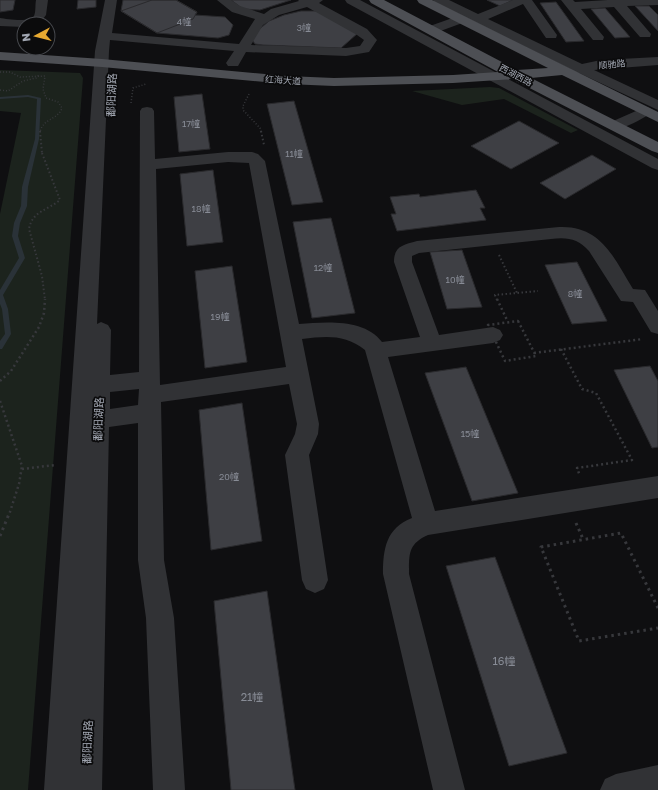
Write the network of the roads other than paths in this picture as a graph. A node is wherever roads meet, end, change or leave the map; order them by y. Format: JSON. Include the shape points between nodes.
{"nodes":[{"id":1,"x":42,"y":0,"type":"edge"},
{"id":2,"x":111,"y":0,"type":"edge"},
{"id":3,"x":223,"y":0,"type":"edge"},
{"id":4,"x":350,"y":0,"type":"edge"},
{"id":5,"x":375,"y":0,"type":"edge"},
{"id":6,"x":423,"y":0,"type":"edge"},
{"id":7,"x":439,"y":0,"type":"edge"},
{"id":8,"x":524,"y":0,"type":"edge"},
{"id":9,"x":309,"y":1,"type":"edge"},
{"id":10,"x":658,"y":1,"type":"edge"},
{"id":11,"x":616,"y":2,"type":"edge"},
{"id":12,"x":490,"y":3,"type":"dead end"},
{"id":13,"x":570,"y":3,"type":"edge"},
{"id":14,"x":502,"y":8,"type":"junction"},
{"id":15,"x":520,"y":16,"type":"dead end"},
{"id":16,"x":264,"y":18,"type":"junction"},
{"id":17,"x":477,"y":18,"type":"junction"},
{"id":18,"x":461,"y":19,"type":"junction"},
{"id":19,"x":0,"y":22,"type":"edge"},
{"id":20,"x":431,"y":30,"type":"junction"},
{"id":21,"x":645,"y":34,"type":"dead end"},
{"id":22,"x":551,"y":35,"type":"dead end"},
{"id":23,"x":598,"y":37,"type":"dead end"},
{"id":24,"x":0,"y":46,"type":"edge"},
{"id":25,"x":16,"y":47,"type":"edge"},
{"id":26,"x":242,"y":48,"type":"junction"},
{"id":27,"x":56,"y":49,"type":"edge"},
{"id":28,"x":105,"y":53,"type":"junction"},
{"id":29,"x":0,"y":56,"type":"edge"},
{"id":30,"x":545,"y":60,"type":"junction"},
{"id":31,"x":658,"y":61,"type":"edge"},
{"id":32,"x":233,"y":63,"type":"junction"},
{"id":33,"x":473,"y":66,"type":"junction"},
{"id":34,"x":573,"y":70,"type":"junction"},
{"id":35,"x":495,"y":71,"type":"junction"},
{"id":36,"x":515,"y":75,"type":"junction"},
{"id":37,"x":147,"y":111,"type":"road end"},
{"id":38,"x":654,"y":112,"type":"edge"},
{"id":39,"x":616,"y":125,"type":"junction"},
{"id":40,"x":658,"y":148,"type":"edge"},
{"id":41,"x":148,"y":165,"type":"junction"},
{"id":42,"x":658,"y":165,"type":"edge"},
{"id":43,"x":500,"y":329,"type":"road end"},
{"id":44,"x":290,"y":332,"type":"junction"},
{"id":45,"x":654,"y":332,"type":"edge"},
{"id":46,"x":432,"y":343,"type":"junction"},
{"id":47,"x":376,"y":351,"type":"junction"},
{"id":48,"x":298,"y":374,"type":"junction"},
{"id":49,"x":91,"y":387,"type":"junction"},
{"id":50,"x":150,"y":396,"type":"junction"},
{"id":51,"x":89,"y":421,"type":"junction"},
{"id":52,"x":658,"y":488,"type":"edge"},
{"id":53,"x":426,"y":524,"type":"junction"},
{"id":54,"x":315,"y":580,"type":"dead end"},
{"id":55,"x":658,"y":781,"type":"edge"},
{"id":56,"x":60,"y":790,"type":"edge"},
{"id":57,"x":86,"y":790,"type":"edge"},
{"id":58,"x":169,"y":790,"type":"edge"},
{"id":59,"x":449,"y":790,"type":"edge"},
{"id":60,"x":616,"y":790,"type":"edge"}],
"edges":[{"from":1,"to":19,"type":"street","via":[[39,18],[36,20],[25,23]]},
{"from":2,"to":28,"type":"street","name":"鄱阳湖路"},
{"from":3,"to":16,"type":"street","via":[[236,9]]},
{"from":4,"to":33,"type":"street"},
{"from":5,"to":20,"type":"main road","name":"西湖西路"},
{"from":6,"to":18,"type":"main road"},
{"from":7,"to":17,"type":"street"},
{"from":8,"to":14,"type":"street"},
{"from":8,"to":22,"type":"street"},
{"from":9,"to":16,"type":"street"},
{"from":9,"to":26,"type":"street","via":[[362,32],[371,40],[369,44],[364,49],[346,52]]},
{"from":10,"to":11,"type":"street"},
{"from":11,"to":13,"type":"street"},
{"from":11,"to":21,"type":"street"},
{"from":12,"to":14,"type":"street"},
{"from":13,"to":23,"type":"street"},
{"from":14,"to":15,"type":"street"},
{"from":14,"to":17,"type":"street"},
{"from":16,"to":26,"type":"street"},
{"from":17,"to":34,"type":"street"},
{"from":18,"to":20,"type":"street"},
{"from":18,"to":30,"type":"main road"},
{"from":20,"to":35,"type":"main road","name":"西湖西路"},
{"from":24,"to":25,"type":"main road"},
{"from":26,"to":28,"type":"street"},
{"from":26,"to":32,"type":"street"},
{"from":27,"to":28,"type":"main road","name":"红海大道"},
{"from":28,"to":29,"type":"main road","name":"红海大道"},
{"from":28,"to":32,"type":"main road","name":"红海大道"},
{"from":28,"to":35,"type":"main road","name":"红海大道","via":[[287,80],[388,82]]},
{"from":28,"to":49,"type":"street","name":"鄱阳湖路"},
{"from":30,"to":34,"type":"main road"},
{"from":30,"to":35,"type":"main road","name":"红海大道"},
{"from":31,"to":34,"type":"street","name":"顺驰路","via":[[601,64]]},
{"from":32,"to":33,"type":"main road","name":"红海大道","via":[[327,70]]},
{"from":33,"to":35,"type":"street"},
{"from":34,"to":36,"type":"main road"},
{"from":34,"to":38,"type":"main road"},
{"from":35,"to":36,"type":"main road","name":"西湖西路"},
{"from":35,"to":42,"type":"street"},
{"from":36,"to":39,"type":"main road","name":"西湖西路"},
{"from":37,"to":41,"type":"street"},
{"from":38,"to":39,"type":"street"},
{"from":39,"to":40,"type":"main road","name":"西湖西路"},
{"from":41,"to":44,"type":"street","via":[[228,157],[252,157],[257,161]]},
{"from":41,"to":50,"type":"street"},
{"from":43,"to":46,"type":"street"},
{"from":44,"to":47,"type":"street","via":[[344,330],[365,338]]},
{"from":44,"to":48,"type":"street"},
{"from":45,"to":46,"type":"street","via":[[638,296],[628,296],[594,243],[585,237],[567,232],[417,247],[403,254],[403,262]]},
{"from":46,"to":47,"type":"street"},
{"from":47,"to":53,"type":"street"},
{"from":48,"to":50,"type":"street"},
{"from":48,"to":54,"type":"street","via":[[308,424],[307,436],[299,446],[297,455]]},
{"from":49,"to":50,"type":"street"},
{"from":49,"to":51,"type":"street","name":"鄱阳湖路"},
{"from":50,"to":51,"type":"street"},
{"from":50,"to":58,"type":"street","via":[[151,560],[160,618]]},
{"from":51,"to":56,"type":"street","name":"鄱阳湖路","via":[[79,462]]},
{"from":51,"to":57,"type":"street","name":"鄱阳湖路"},
{"from":52,"to":53,"type":"street"},
{"from":53,"to":59,"type":"street","via":[[406,533],[399,545],[396,574]]},
{"from":55,"to":60,"type":"street"}]}
